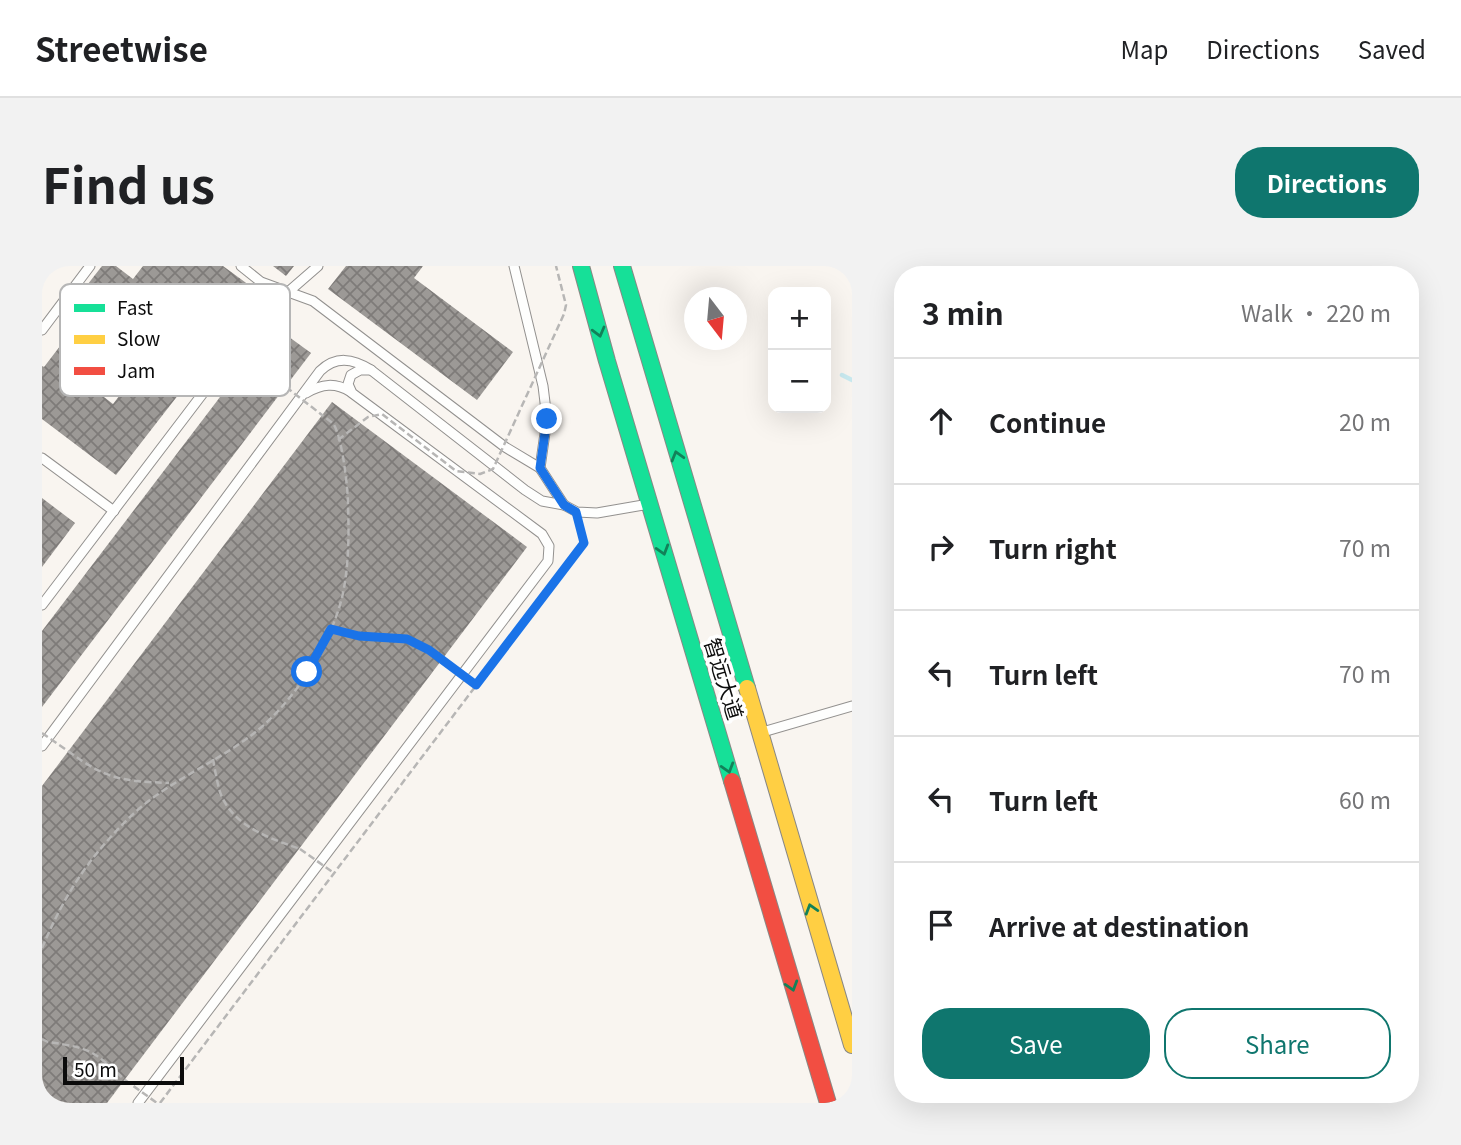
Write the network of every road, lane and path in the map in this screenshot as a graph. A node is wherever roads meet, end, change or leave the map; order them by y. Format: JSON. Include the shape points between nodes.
{"nodes":[{"id":1,"x":90,"y":266,"type":"edge"},
{"id":2,"x":241,"y":266,"type":"edge"},
{"id":3,"x":318,"y":266,"type":"edge"},
{"id":4,"x":514,"y":266,"type":"edge"},
{"id":5,"x":556,"y":266,"type":"edge"},
{"id":6,"x":581,"y":266,"type":"edge"},
{"id":7,"x":622,"y":266,"type":"edge"},
{"id":8,"x":76,"y":284,"type":"edge"},
{"id":9,"x":266,"y":284,"type":"edge"},
{"id":10,"x":290,"y":290,"type":"edge"},
{"id":11,"x":290,"y":293,"type":"edge"},
{"id":12,"x":60,"y":306,"type":"edge"},
{"id":13,"x":42,"y":330,"type":"edge"},
{"id":14,"x":371,"y":370,"type":"junction"},
{"id":15,"x":290,"y":390,"type":"edge"},
{"id":16,"x":352,"y":393,"type":"junction"},
{"id":17,"x":302,"y":395,"type":"junction"},
{"id":18,"x":201,"y":396,"type":"edge"},
{"id":19,"x":338,"y":440,"type":"junction"},
{"id":20,"x":42,"y":458,"type":"edge"},
{"id":21,"x":540,"y":468,"type":"junction"},
{"id":22,"x":649,"y":504,"type":"junction"},
{"id":23,"x":564,"y":505,"type":"junction"},
{"id":24,"x":114,"y":511,"type":"junction"},
{"id":25,"x":576,"y":512,"type":"junction"},
{"id":26,"x":42,"y":605,"type":"edge"},
{"id":27,"x":331,"y":629,"type":"junction"},
{"id":28,"x":476,"y":685,"type":"junction"},
{"id":29,"x":852,"y":706,"type":"edge"},
{"id":30,"x":42,"y":733,"type":"edge"},
{"id":31,"x":759,"y":733,"type":"junction"},
{"id":32,"x":42,"y":746,"type":"edge"},
{"id":33,"x":213,"y":759,"type":"junction"},
{"id":34,"x":171,"y":784,"type":"junction"},
{"id":35,"x":334,"y":873,"type":"junction"},
{"id":36,"x":42,"y":948,"type":"edge"},
{"id":37,"x":42,"y":1039,"type":"edge"},
{"id":38,"x":852,"y":1045,"type":"edge"},
{"id":39,"x":138,"y":1103,"type":"edge"},
{"id":40,"x":158,"y":1103,"type":"edge"},
{"id":41,"x":828,"y":1103,"type":"edge"}],
"edges":[{"from":1,"to":8,"type":"lane"},
{"from":2,"to":9,"type":"lane"},
{"from":3,"to":10,"type":"lane"},
{"from":4,"to":21,"type":"lane","via":[[543,386],[547,419]]},
{"from":5,"to":19,"type":"path","bridge":true,"via":[[564,314],[493,469],[480,474],[456,471],[382,414],[368,417]]},
{"from":6,"to":22,"type":"main road","name":"智远大道","one_way":true},
{"from":31,"to":7,"type":"main road","name":"智远大道","one_way":true},
{"from":11,"to":21,"type":"lane","via":[[313,301],[505,447]]},
{"from":12,"to":13,"type":"lane"},
{"from":14,"to":16,"type":"lane","via":[[351,375]]},
{"from":14,"to":17,"type":"lane","via":[[355,361],[333,362]]},
{"from":14,"to":23,"type":"lane","via":[[524,490],[542,501]]},
{"from":15,"to":19,"type":"path","bridge":true,"via":[[334,425]]},
{"from":16,"to":17,"type":"lane","via":[[331,384]]},
{"from":16,"to":39,"type":"lane","via":[[542,534],[549,546],[548,561]]},
{"from":17,"to":32,"type":"lane"},
{"from":18,"to":24,"type":"lane"},
{"from":19,"to":27,"type":"path","via":[[348,491],[350,545]]},
{"from":20,"to":24,"type":"lane"},
{"from":21,"to":23,"type":"lane"},
{"from":22,"to":25,"type":"lane"},
{"from":22,"to":41,"type":"main road","name":"智远大道","one_way":true},
{"from":23,"to":25,"type":"lane"},
{"from":24,"to":26,"type":"lane"},
{"from":25,"to":28,"type":"path","via":[[584,543]]},
{"from":27,"to":28,"type":"path","bridge":true,"via":[[407,639]]},
{"from":27,"to":33,"type":"path","via":[[283,707],[249,737]]},
{"from":28,"to":35,"type":"path"},
{"from":29,"to":31,"type":"lane"},
{"from":30,"to":34,"type":"path","bridge":true,"via":[[113,778]]},
{"from":38,"to":31,"type":"main road","name":"智远大道","one_way":true},
{"from":33,"to":34,"type":"path"},
{"from":33,"to":35,"type":"path","bridge":true,"via":[[230,812],[252,830],[300,849]]},
{"from":34,"to":36,"type":"path","via":[[131,816],[89,862],[60,905]]},
{"from":35,"to":40,"type":"path"},
{"from":37,"to":40,"type":"path","bridge":true,"via":[[93,1052]]}]}
